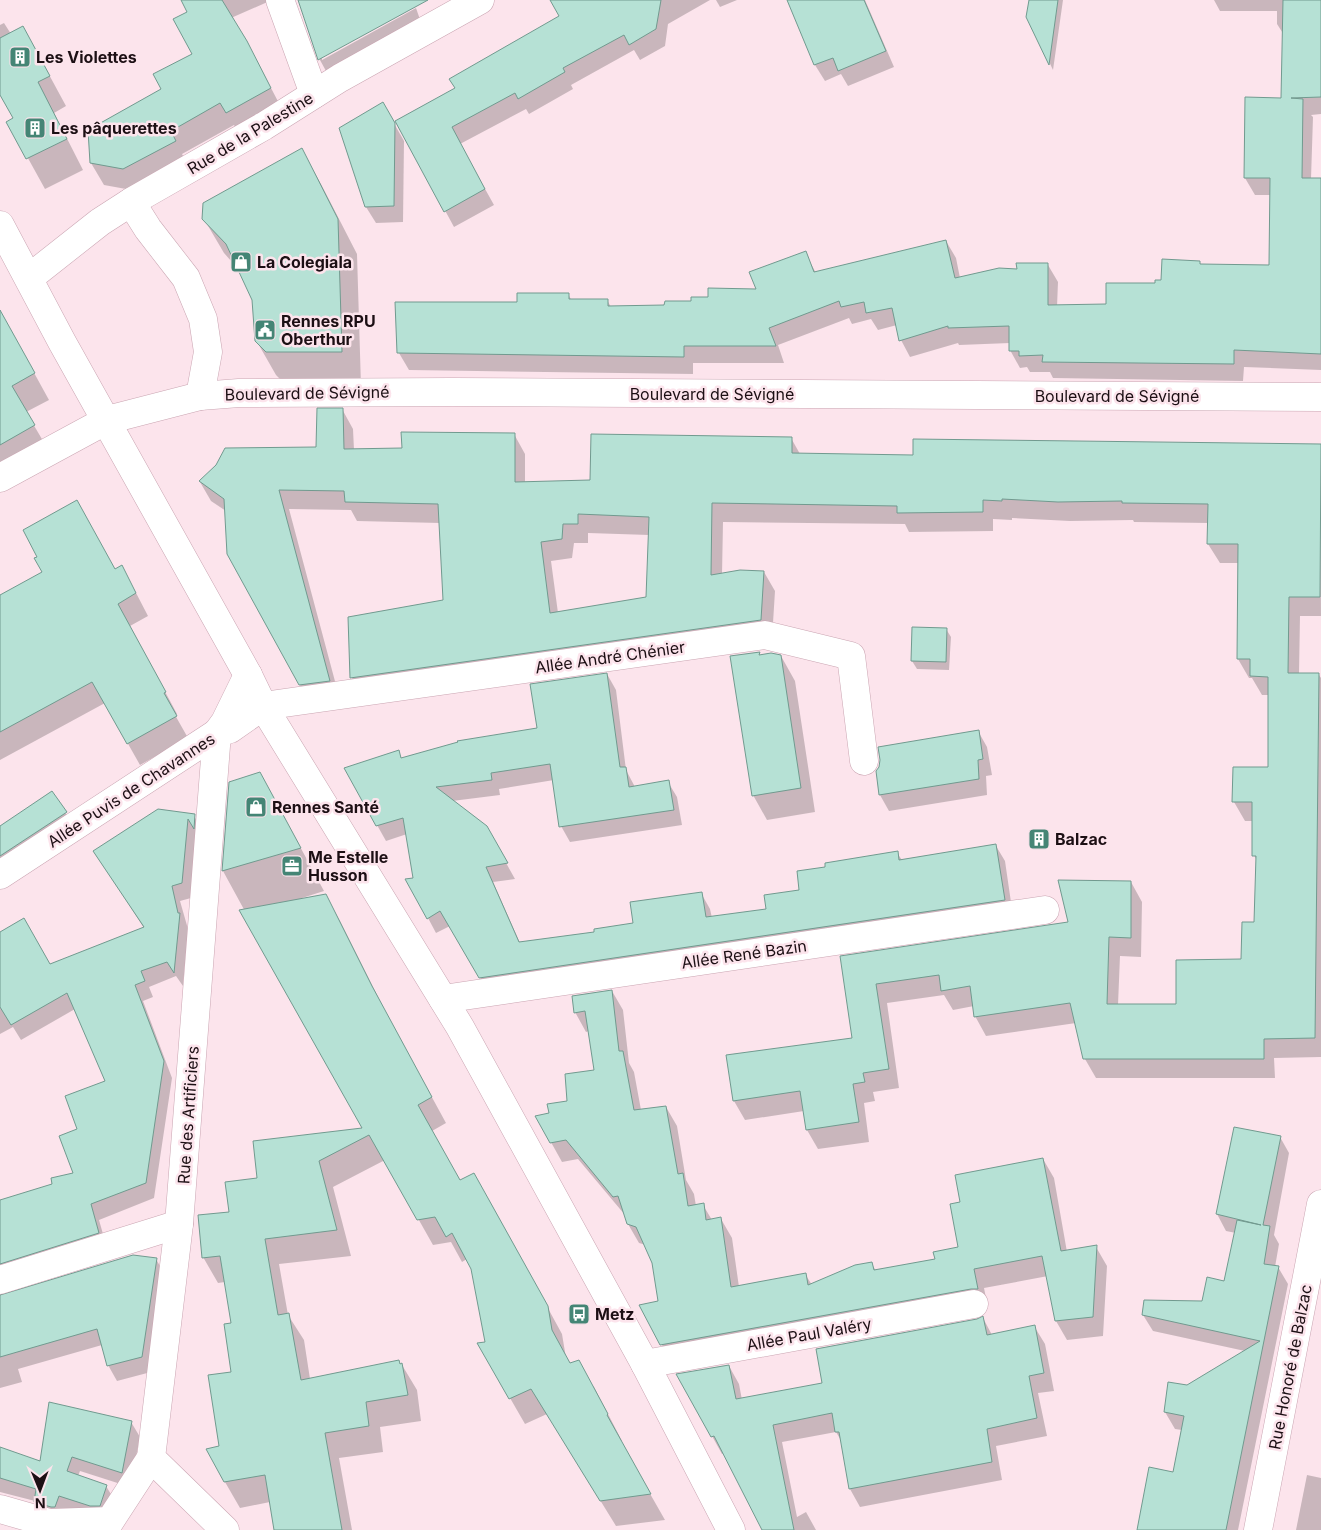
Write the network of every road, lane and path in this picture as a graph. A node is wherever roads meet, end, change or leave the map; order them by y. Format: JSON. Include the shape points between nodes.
{"nodes":[{"id":1,"x":280,"y":0,"type":"edge"},
{"id":2,"x":480,"y":0,"type":"edge"},
{"id":3,"x":314,"y":94,"type":"junction"},
{"id":4,"x":131,"y":202,"type":"junction"},
{"id":5,"x":0,"y":225,"type":"edge"},
{"id":6,"x":28,"y":278,"type":"junction"},
{"id":7,"x":200,"y":396,"type":"junction"},
{"id":8,"x":1321,"y":397,"type":"edge"},
{"id":9,"x":107,"y":420,"type":"junction"},
{"id":10,"x":0,"y":478,"type":"edge"},
{"id":11,"x":248,"y":675,"type":"junction"},
{"id":12,"x":263,"y":706,"type":"junction"},
{"id":13,"x":217,"y":733,"type":"junction"},
{"id":14,"x":864,"y":760,"type":"dead end"},
{"id":15,"x":0,"y":875,"type":"edge"},
{"id":16,"x":1046,"y":910,"type":"dead end"},
{"id":17,"x":443,"y":999,"type":"junction"},
{"id":18,"x":1321,"y":1204,"type":"edge"},
{"id":19,"x":180,"y":1224,"type":"junction"},
{"id":20,"x":0,"y":1280,"type":"edge"},
{"id":21,"x":974,"y":1304,"type":"dead end"},
{"id":22,"x":645,"y":1364,"type":"junction"},
{"id":23,"x":151,"y":1458,"type":"junction"},
{"id":24,"x":0,"y":1509,"type":"edge"},
{"id":25,"x":225,"y":1530,"type":"edge"},
{"id":26,"x":731,"y":1530,"type":"edge"},
{"id":27,"x":1258,"y":1530,"type":"edge"}],
"edges":[{"from":1,"to":3,"type":"street"},
{"from":2,"to":3,"type":"street","name":"Rue de la Palestine"},
{"from":3,"to":4,"type":"street","name":"Rue de la Palestine"},
{"from":4,"to":6,"type":"street","name":"Rue de la Palestine"},
{"from":4,"to":7,"type":"street","via":[[186,278],[203,319],[208,352]]},
{"from":5,"to":6,"type":"street"},
{"from":6,"to":9,"type":"street"},
{"from":7,"to":8,"type":"street","name":"Boulevard de Sévigné","via":[[452,392]]},
{"from":7,"to":9,"type":"street","name":"Boulevard de Sévigné"},
{"from":9,"to":10,"type":"street","name":"Boulevard de Sévigné"},
{"from":9,"to":11,"type":"street"},
{"from":11,"to":12,"type":"street"},
{"from":11,"to":13,"type":"street","name":"Rue des Artificiers","via":[[226,722]]},
{"from":12,"to":13,"type":"street","name":"Allée Puvis de Chavannes","via":[[230,729]]},
{"from":12,"to":14,"type":"street","name":"Allée André Chénier","via":[[765,635],[851,656]]},
{"from":12,"to":17,"type":"street"},
{"from":13,"to":15,"type":"street","name":"Allée Puvis de Chavannes"},
{"from":13,"to":19,"type":"street","name":"Rue des Artificiers"},
{"from":16,"to":17,"type":"street","name":"Allée René Bazin"},
{"from":17,"to":22,"type":"street"},
{"from":18,"to":27,"type":"street","name":"Rue Honoré de Balzac"},
{"from":19,"to":20,"type":"street"},
{"from":19,"to":23,"type":"street","name":"Rue des Artificiers"},
{"from":21,"to":22,"type":"street","name":"Allée Paul Valéry"},
{"from":22,"to":26,"type":"street"},
{"from":23,"to":24,"type":"street","via":[[110,1521],[49,1523]]},
{"from":23,"to":25,"type":"street"}]}
